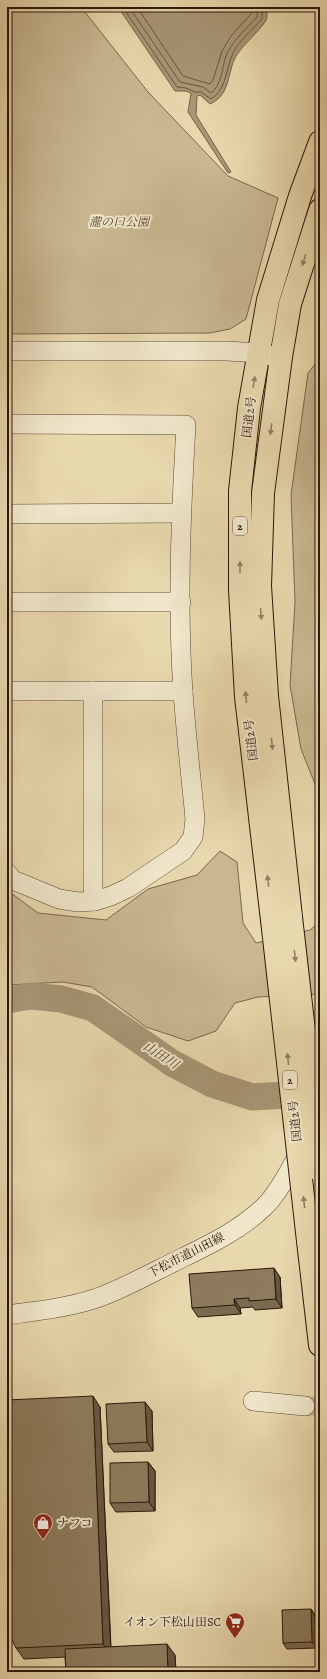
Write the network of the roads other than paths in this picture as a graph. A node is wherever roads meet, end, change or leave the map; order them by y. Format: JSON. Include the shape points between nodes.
{"nodes":[{"id":1,"x":320,"y":142,"type":"edge"},
{"id":2,"x":320,"y":210,"type":"edge"},
{"id":3,"x":7,"y":351,"type":"edge"},
{"id":4,"x":258,"y":353,"type":"junction"},
{"id":5,"x":280,"y":357,"type":"junction"},
{"id":6,"x":7,"y":424,"type":"edge"},
{"id":7,"x":181,"y":513,"type":"junction"},
{"id":8,"x":7,"y":514,"type":"edge"},
{"id":9,"x":7,"y":602,"type":"edge"},
{"id":10,"x":181,"y":602,"type":"junction"},
{"id":11,"x":7,"y":691,"type":"edge"},
{"id":12,"x":93,"y":691,"type":"junction"},
{"id":13,"x":183,"y":691,"type":"junction"},
{"id":14,"x":7,"y":873,"type":"edge"},
{"id":15,"x":95,"y":901,"type":"junction"},
{"id":16,"x":282,"y":919,"type":"junction"},
{"id":17,"x":320,"y":1125,"type":"edge"},
{"id":18,"x":320,"y":1171,"type":"edge"},
{"id":19,"x":7,"y":1315,"type":"edge"},
{"id":20,"x":320,"y":1345,"type":"edge"},
{"id":21,"x":253,"y":1401,"type":"dead end"},
{"id":22,"x":305,"y":1406,"type":"tunnel mouth"}],
"edges":[{"from":1,"to":4,"type":"highway","name":"国道2号","number":"2","via":[[300,196],[268,300]]},
{"from":2,"to":5,"type":"highway","name":"国道2号","number":"2","one_way":true,"via":[[290,304]]},
{"from":3,"to":4,"type":"street"},
{"from":4,"to":5,"type":"street"},
{"from":16,"to":4,"type":"highway","name":"国道2号","number":"2","one_way":true,"via":[[246,697],[240,590],[240,491]]},
{"from":5,"to":16,"type":"highway","name":"国道2号","number":"2","one_way":true,"via":[[263,493],[260,586]]},
{"from":6,"to":7,"type":"street","via":[[186,425]]},
{"from":7,"to":8,"type":"street"},
{"from":7,"to":10,"type":"street"},
{"from":9,"to":10,"type":"street"},
{"from":10,"to":13,"type":"street"},
{"from":11,"to":12,"type":"street"},
{"from":12,"to":13,"type":"street"},
{"from":12,"to":15,"type":"street"},
{"from":13,"to":15,"type":"street","via":[[195,819],[193,837],[183,851],[128,888]]},
{"from":14,"to":15,"type":"street","via":[[13,880],[59,898],[78,902]]},
{"from":16,"to":18,"type":"highway","name":"国道2号","number":"2","one_way":true,"bridge":true},
{"from":20,"to":16,"type":"highway","name":"国道2号","number":"2","one_way":true,"bridge":true,"via":[[308,1241]]},
{"from":17,"to":19,"type":"street","name":"下松市道山田線","via":[[265,1207],[234,1230],[154,1272],[94,1299],[63,1307]]},
{"from":21,"to":22,"type":"street"}]}
